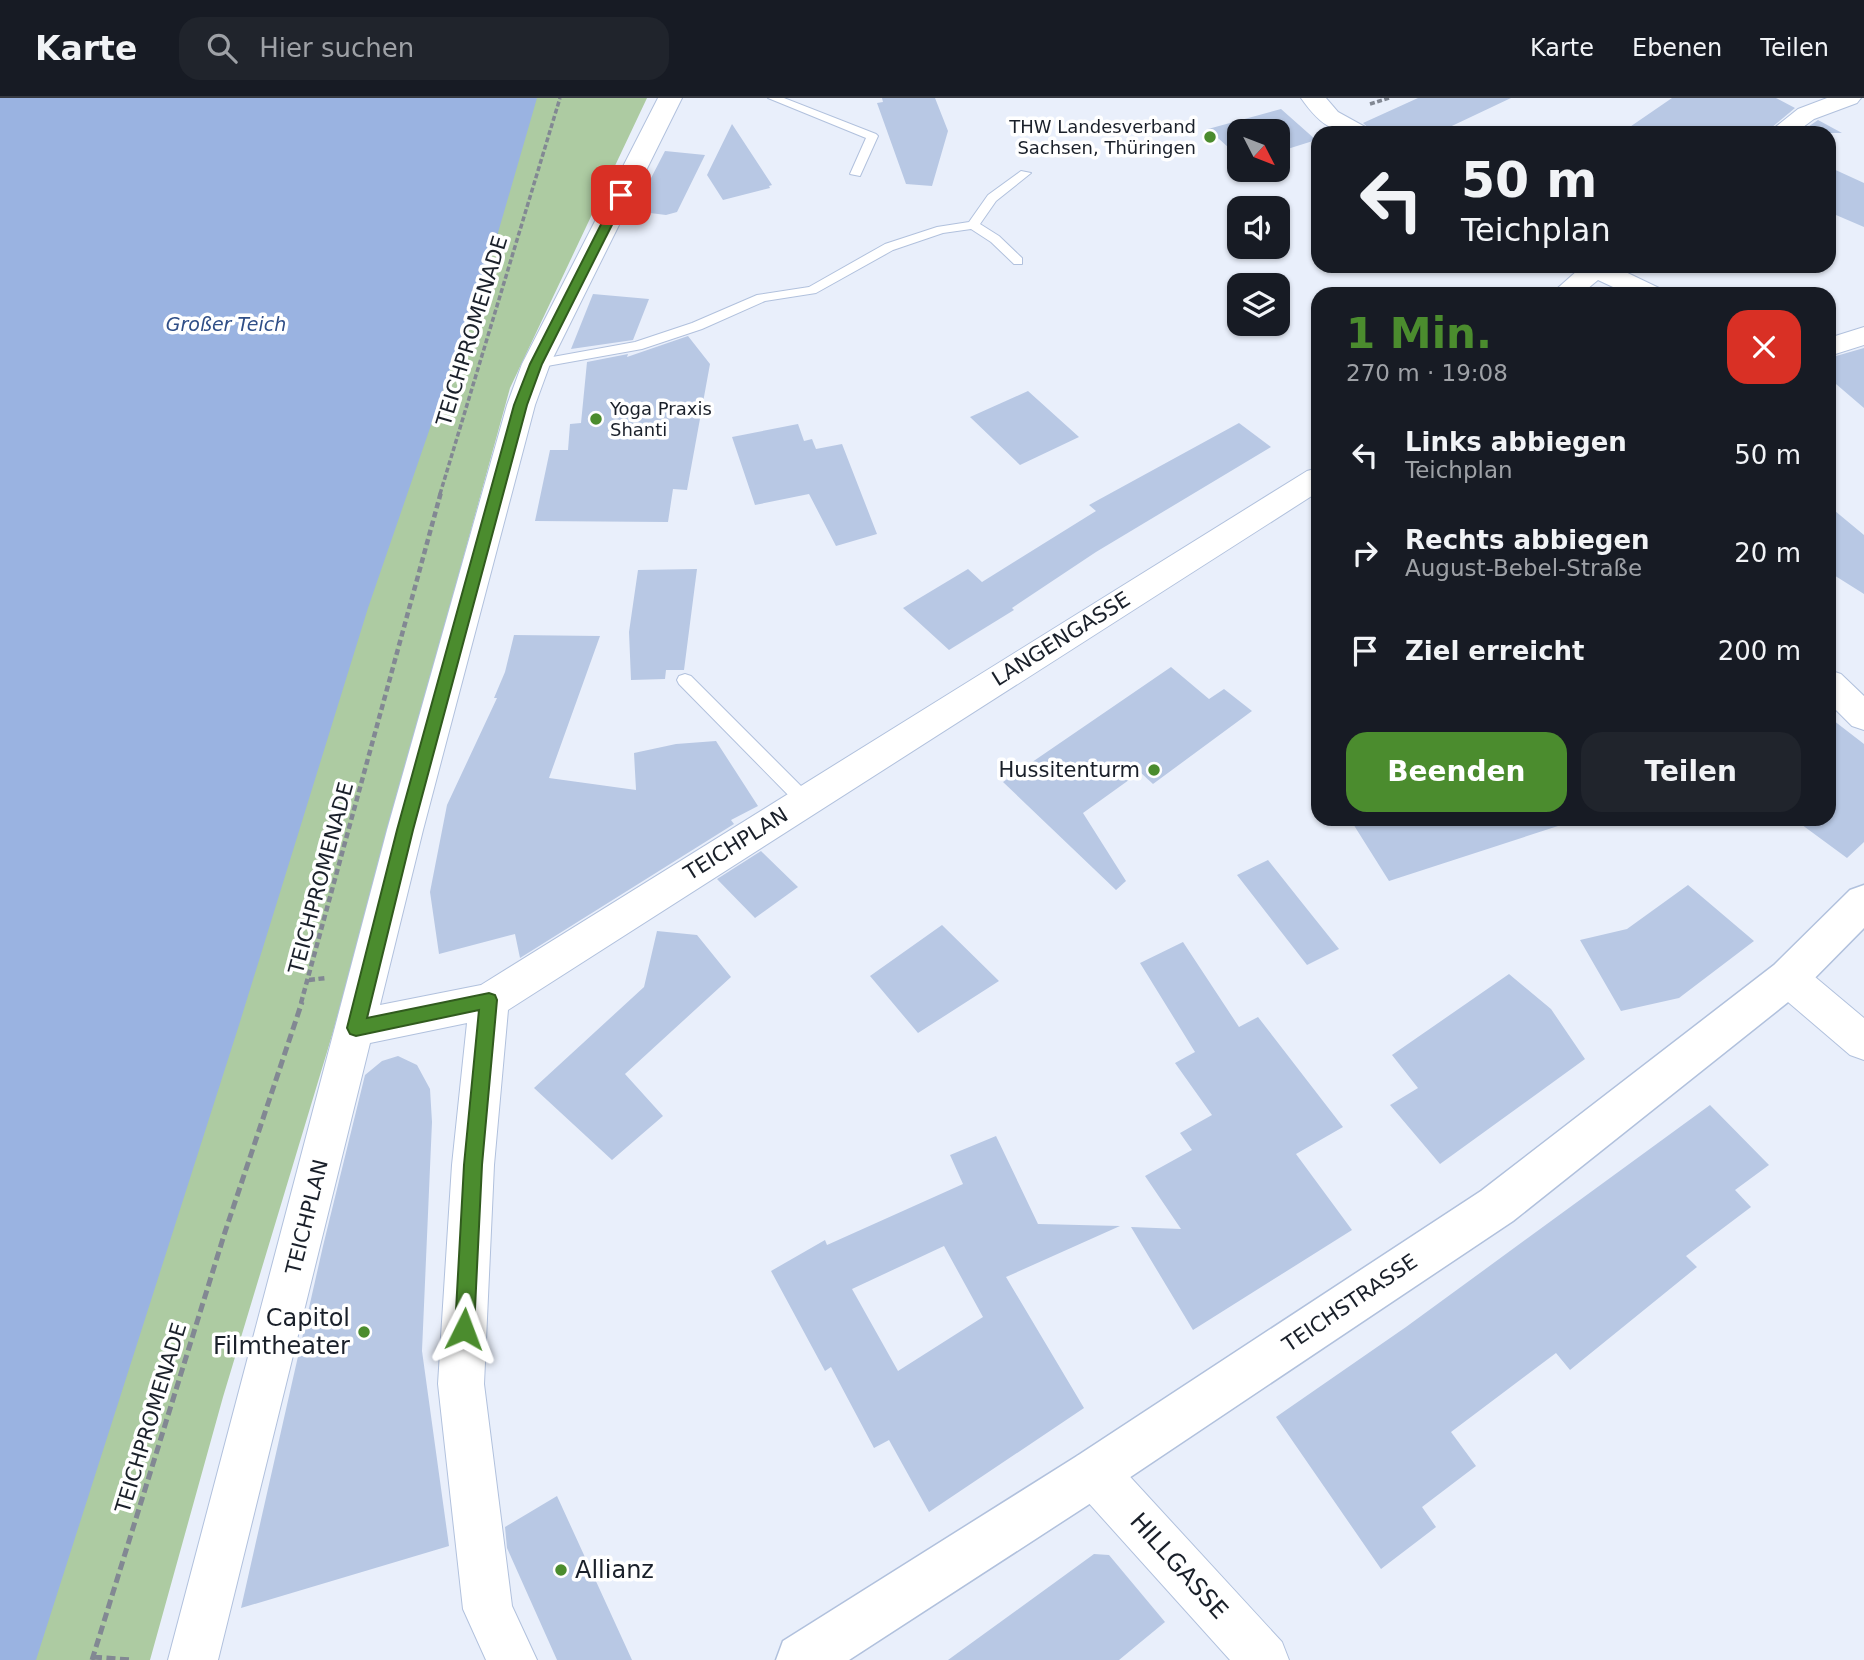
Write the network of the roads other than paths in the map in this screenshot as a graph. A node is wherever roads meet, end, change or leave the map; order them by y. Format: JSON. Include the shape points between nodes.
{"nodes":[{"id":1,"x":670,"y":98,"type":"edge"},
{"id":2,"x":774,"y":98,"type":"edge"},
{"id":3,"x":1313,"y":98,"type":"edge"},
{"id":4,"x":1849,"y":98,"type":"edge"},
{"id":5,"x":1346,"y":126,"type":"edge"},
{"id":6,"x":1790,"y":126,"type":"edge"},
{"id":7,"x":1025,"y":173,"type":"dead end"},
{"id":8,"x":856,"y":174,"type":"dead end"},
{"id":9,"x":973,"y":225,"type":"junction"},
{"id":10,"x":1018,"y":261,"type":"dead end"},
{"id":11,"x":1588,"y":273,"type":"edge"},
{"id":12,"x":1607,"y":273,"type":"edge"},
{"id":13,"x":1572,"y":287,"type":"edge"},
{"id":14,"x":1636,"y":287,"type":"edge"},
{"id":15,"x":1864,"y":336,"type":"edge"},
{"id":16,"x":1836,"y":345,"type":"edge"},
{"id":17,"x":536,"y":364,"type":"junction"},
{"id":18,"x":1311,"y":482,"type":"edge"},
{"id":19,"x":685,"y":680,"type":"dead end"},
{"id":20,"x":1836,"y":690,"type":"edge"},
{"id":21,"x":1864,"y":717,"type":"edge"},
{"id":22,"x":805,"y":801,"type":"junction"},
{"id":23,"x":1864,"y":902,"type":"edge"},
{"id":24,"x":1788,"y":978,"type":"junction"},
{"id":25,"x":489,"y":1000,"type":"junction"},
{"id":26,"x":356,"y":1028,"type":"junction"},
{"id":27,"x":1864,"y":1042,"type":"edge"},
{"id":28,"x":1094,"y":1473,"type":"junction"},
{"id":29,"x":193,"y":1660,"type":"edge"},
{"id":30,"x":512,"y":1660,"type":"edge"},
{"id":31,"x":802,"y":1660,"type":"edge"},
{"id":32,"x":1265,"y":1660,"type":"edge"}],
"edges":[{"from":1,"to":17,"type":"street"},
{"from":2,"to":8,"type":"lane","via":[[872,136]]},
{"from":3,"to":5,"type":"street","via":[[1330,117]]},
{"from":4,"to":6,"type":"street","via":[[1806,114]]},
{"from":7,"to":9,"type":"lane","via":[[992,198]]},
{"from":9,"to":10,"type":"lane"},
{"from":9,"to":17,"type":"lane","via":[[889,247],[812,290],[762,298],[637,346]]},
{"from":11,"to":13,"type":"street"},
{"from":12,"to":14,"type":"street"},
{"from":15,"to":16,"type":"street"},
{"from":17,"to":26,"type":"street","via":[[412,803]]},
{"from":18,"to":22,"type":"street","name":"LANGENGASSE"},
{"from":19,"to":22,"type":"lane"},
{"from":20,"to":21,"type":"street"},
{"from":22,"to":25,"type":"street","name":"TEICHPLAN"},
{"from":23,"to":24,"type":"street","name":"TEICHSTRASSE"},
{"from":24,"to":27,"type":"street"},
{"from":24,"to":28,"type":"street","name":"TEICHSTRASSE","via":[[1497,1206]]},
{"from":25,"to":26,"type":"street","name":"TEICHPLAN"},
{"from":25,"to":30,"type":"street","via":[[473,1165],[461,1384],[488,1609]]},
{"from":26,"to":29,"type":"street","name":"TEICHPLAN"},
{"from":28,"to":31,"type":"street","name":"TEICHSTRASSE"},
{"from":28,"to":32,"type":"street","name":"HILLGASSE"}]}
